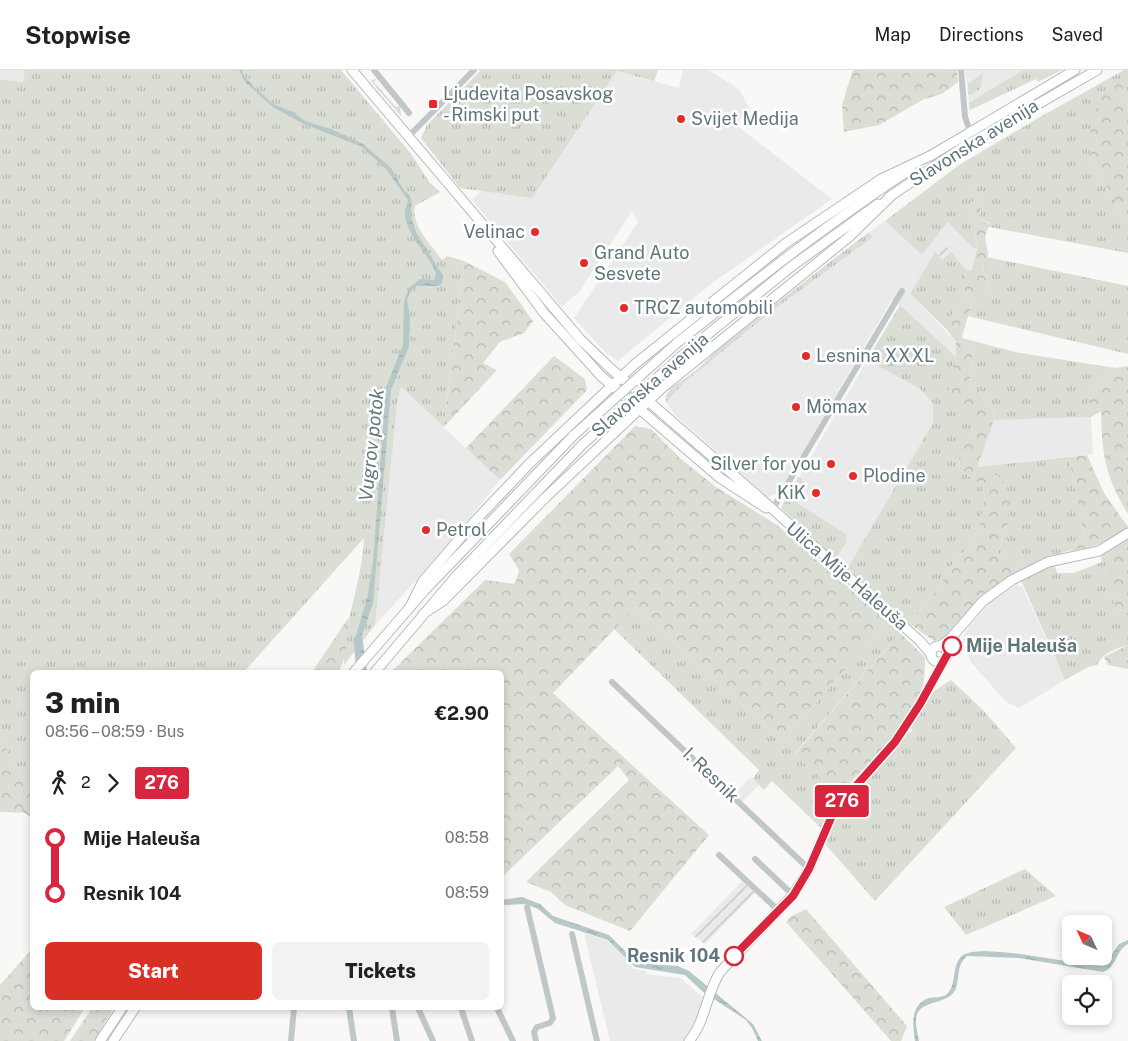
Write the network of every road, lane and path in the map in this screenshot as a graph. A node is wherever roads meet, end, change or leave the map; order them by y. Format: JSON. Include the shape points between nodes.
{"nodes":[{"id":1,"x":352,"y":70,"type":"edge"},
{"id":2,"x":374,"y":70,"type":"edge"},
{"id":3,"x":474,"y":70,"type":"edge"},
{"id":4,"x":961,"y":70,"type":"edge"},
{"id":5,"x":1075,"y":70,"type":"edge"},
{"id":6,"x":1097,"y":70,"type":"edge"},
{"id":7,"x":409,"y":113,"type":"dead end"},
{"id":8,"x":970,"y":131,"type":"junction"},
{"id":9,"x":408,"y":137,"type":"junction"},
{"id":10,"x":934,"y":154,"type":"junction"},
{"id":11,"x":893,"y":194,"type":"junction"},
{"id":12,"x":484,"y":227,"type":"junction"},
{"id":13,"x":902,"y":291,"type":"dead end"},
{"id":14,"x":620,"y":377,"type":"junction"},
{"id":15,"x":612,"y":386,"type":"junction"},
{"id":16,"x":648,"y":401,"type":"junction"},
{"id":17,"x":640,"y":409,"type":"junction"},
{"id":18,"x":773,"y":511,"type":"junction"},
{"id":19,"x":1128,"y":533,"type":"edge"},
{"id":20,"x":410,"y":606,"type":"junction"},
{"id":21,"x":423,"y":614,"type":"junction"},
{"id":22,"x":964,"y":623,"type":"junction"},
{"id":23,"x":920,"y":642,"type":"junction"},
{"id":24,"x":939,"y":646,"type":"junction"},
{"id":25,"x":939,"y":658,"type":"junction"},
{"id":26,"x":356,"y":670,"type":"edge"},
{"id":27,"x":377,"y":670,"type":"edge"},
{"id":28,"x":612,"y":682,"type":"dead end"},
{"id":29,"x":719,"y":855,"type":"dead end"},
{"id":30,"x":755,"y":858,"type":"dead end"},
{"id":31,"x":809,"y":869,"type":"junction"},
{"id":32,"x":793,"y":896,"type":"junction"},
{"id":33,"x":527,"y":907,"type":"dead end"},
{"id":34,"x":779,"y":911,"type":"junction"},
{"id":35,"x":572,"y":934,"type":"dead end"},
{"id":36,"x":121,"y":1010,"type":"edge"},
{"id":37,"x":134,"y":1010,"type":"edge"},
{"id":38,"x":294,"y":1010,"type":"edge"},
{"id":39,"x":349,"y":1010,"type":"edge"},
{"id":40,"x":392,"y":1010,"type":"edge"},
{"id":41,"x":419,"y":1010,"type":"edge"},
{"id":42,"x":462,"y":1010,"type":"edge"},
{"id":43,"x":498,"y":1010,"type":"edge"},
{"id":44,"x":694,"y":1039,"type":"edge"},
{"id":45,"x":100,"y":1041,"type":"edge"},
{"id":46,"x":113,"y":1041,"type":"edge"},
{"id":47,"x":291,"y":1041,"type":"edge"},
{"id":48,"x":354,"y":1041,"type":"edge"},
{"id":49,"x":397,"y":1041,"type":"edge"},
{"id":50,"x":433,"y":1041,"type":"edge"},
{"id":51,"x":472,"y":1041,"type":"edge"},
{"id":52,"x":513,"y":1041,"type":"edge"},
{"id":53,"x":536,"y":1041,"type":"edge"},
{"id":54,"x":597,"y":1041,"type":"edge"}],
"edges":[{"from":1,"to":9,"type":"main road"},
{"from":2,"to":7,"type":"street"},
{"from":3,"to":9,"type":"street"},
{"from":4,"to":8,"type":"street"},
{"from":5,"to":8,"type":"main road","name":"Slavonska avenija"},
{"from":6,"to":11,"type":"main road","name":"Slavonska avenija","via":[[970,144]]},
{"from":8,"to":10,"type":"main road","name":"Slavonska avenija"},
{"from":9,"to":12,"type":"main road"},
{"from":10,"to":14,"type":"main road","via":[[881,179],[786,242]]},
{"from":10,"to":20,"type":"main road","name":"Slavonska avenija","bridge":true,"via":[[792,251],[678,342],[574,435]]},
{"from":11,"to":16,"type":"main road","via":[[849,237]]},
{"from":11,"to":21,"type":"main road","name":"Slavonska avenija","bridge":true,"via":[[792,266],[686,352],[583,444]]},
{"from":12,"to":14,"type":"main road","name":"Ulica Mije Haleuša","via":[[580,339]]},
{"from":12,"to":15,"type":"main road","name":"Ulica Mije Haleuša","via":[[495,248],[544,312],[570,344]]},
{"from":13,"to":18,"type":"street"},
{"from":14,"to":15,"type":"main road"},
{"from":14,"to":16,"type":"main road","name":"Ulica Mije Haleuša"},
{"from":15,"to":17,"type":"main road","name":"Ulica Mije Haleuša"},
{"from":15,"to":20,"type":"main road","via":[[530,463],[474,522],[422,581]]},
{"from":16,"to":17,"type":"main road"},
{"from":16,"to":18,"type":"main road","name":"Ulica Mije Haleuša"},
{"from":17,"to":18,"type":"main road","name":"Ulica Mije Haleuša","via":[[720,478]]},
{"from":17,"to":21,"type":"main road","via":[[546,497],[443,601]]},
{"from":18,"to":23,"type":"main road","name":"Ulica Mije Haleuša"},
{"from":19,"to":22,"type":"main road","via":[[1099,551],[1032,568],[994,592]]},
{"from":20,"to":26,"type":"main road","name":"Slavonska avenija"},
{"from":21,"to":27,"type":"main road","name":"Slavonska avenija"},
{"from":22,"to":24,"type":"main road"},
{"from":22,"to":25,"type":"main road"},
{"from":23,"to":24,"type":"main road","name":"Ulica Mije Haleuša"},
{"from":23,"to":25,"type":"main road","name":"Ulica Mije Haleuša"},
{"from":24,"to":25,"type":"main road","via":[[933,649]]},
{"from":24,"to":25,"type":"main road","via":[[945,648]]},
{"from":25,"to":31,"type":"main road","via":[[928,690],[895,742],[831,818]]},
{"from":28,"to":31,"type":"street","name":"I. Resnik"},
{"from":29,"to":34,"type":"street"},
{"from":30,"to":32,"type":"street"},
{"from":31,"to":32,"type":"main road"},
{"from":32,"to":34,"type":"main road"},
{"from":33,"to":53,"type":"street","via":[[553,1018],[550,1023],[537,1027],[534,1032]]},
{"from":34,"to":44,"type":"main road","via":[[728,962],[712,983]]},
{"from":35,"to":54,"type":"street"},
{"from":36,"to":45,"type":"main road"},
{"from":37,"to":46,"type":"main road"},
{"from":38,"to":47,"type":"street"},
{"from":39,"to":48,"type":"street"},
{"from":40,"to":49,"type":"street"},
{"from":41,"to":50,"type":"street"},
{"from":42,"to":51,"type":"street"},
{"from":43,"to":52,"type":"street"}]}
